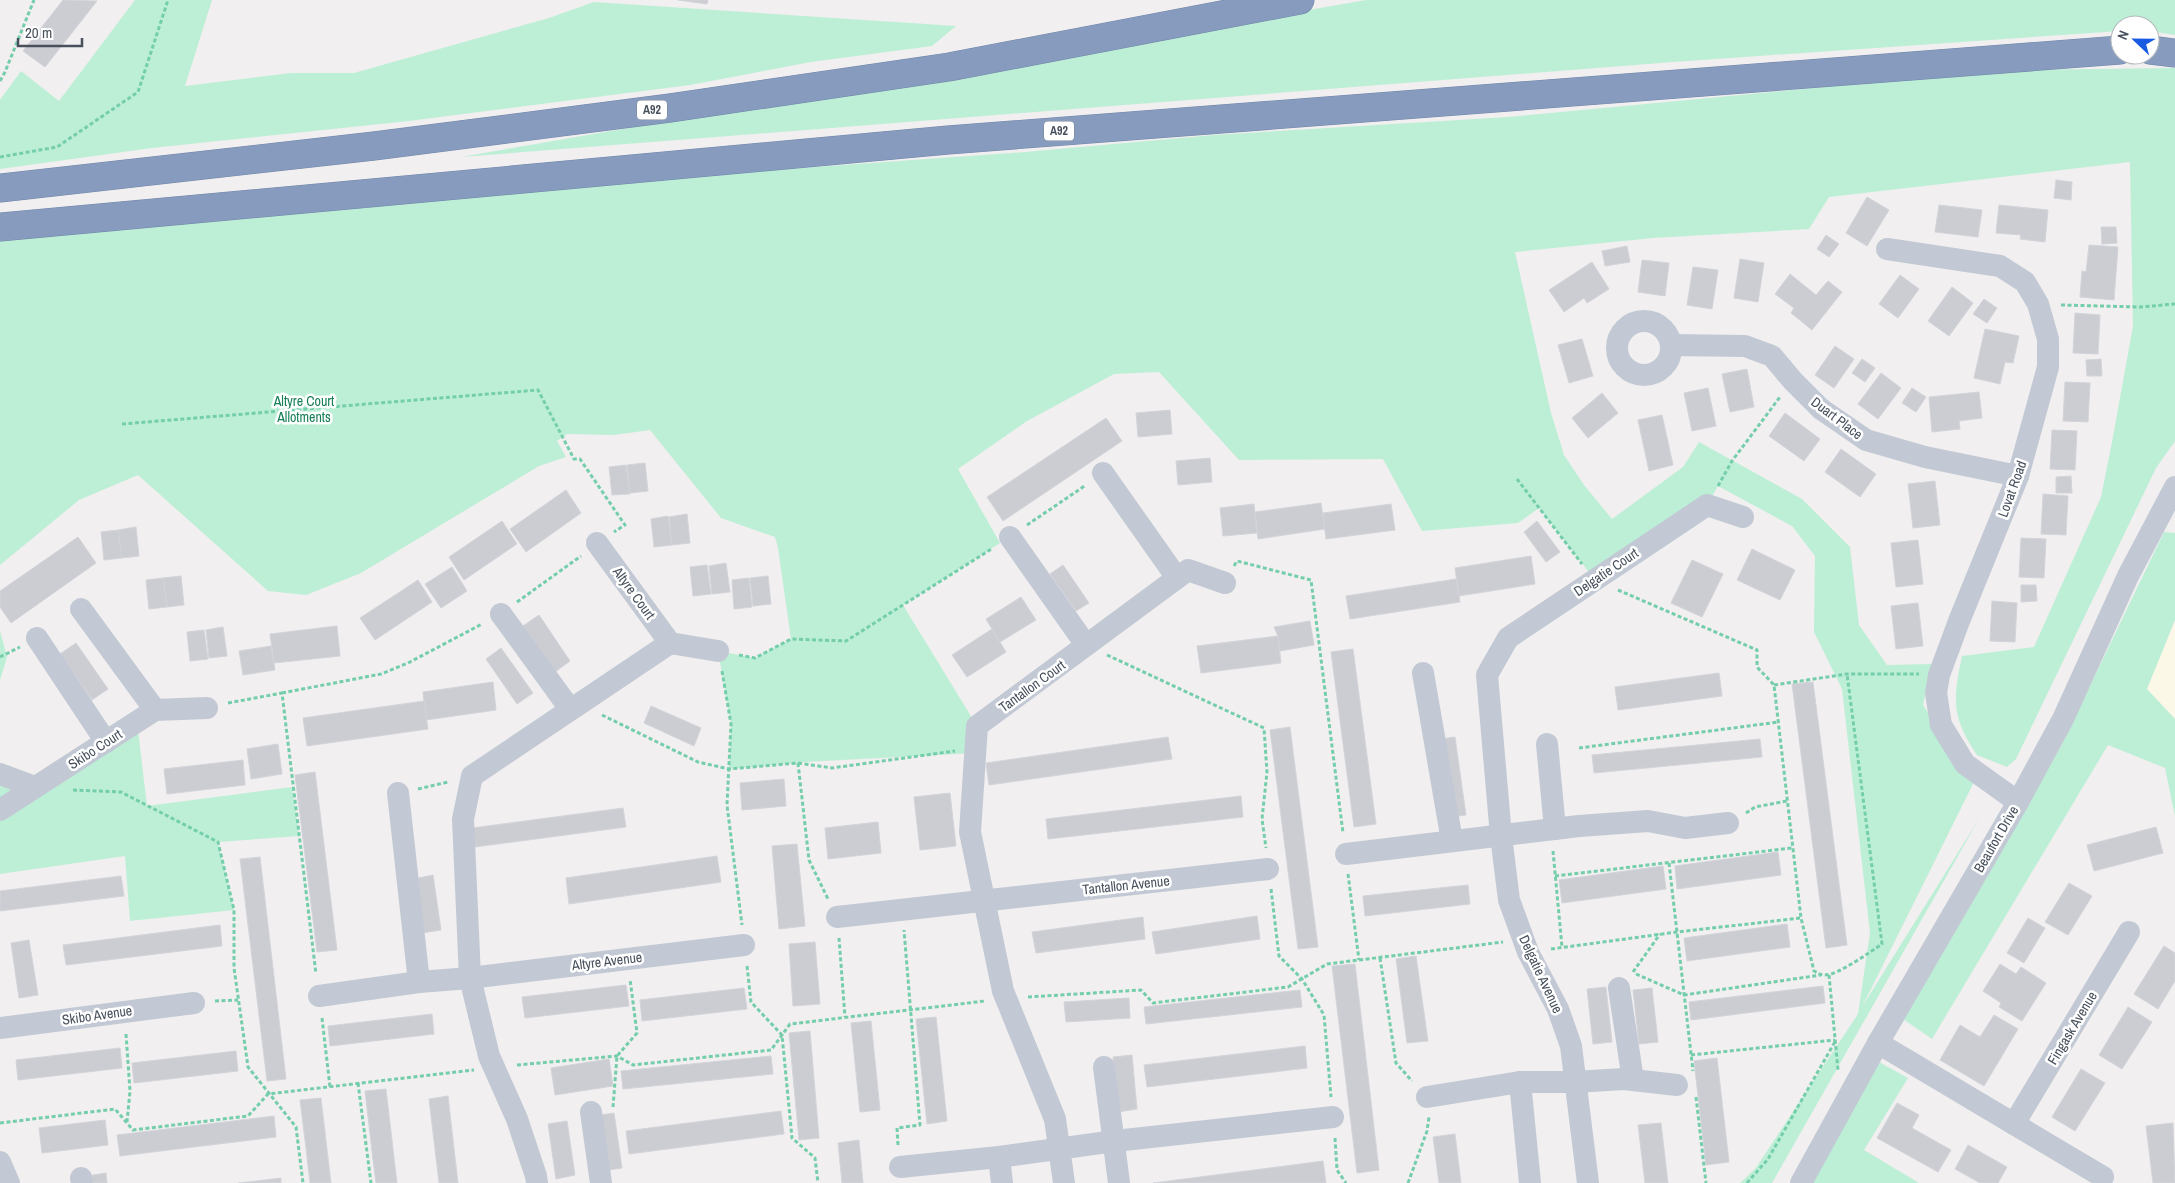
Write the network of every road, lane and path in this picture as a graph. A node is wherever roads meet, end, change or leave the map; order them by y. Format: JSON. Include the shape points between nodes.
{"nodes":[{"id":1,"x":34,"y":0,"type":"edge"},
{"id":2,"x":168,"y":0,"type":"edge"},
{"id":3,"x":1300,"y":0,"type":"edge"},
{"id":4,"x":2110,"y":51,"type":"edge"},
{"id":5,"x":2160,"y":51,"type":"edge"},
{"id":6,"x":2175,"y":53,"type":"edge"},
{"id":7,"x":0,"y":81,"type":"edge"},
{"id":8,"x":0,"y":157,"type":"edge"},
{"id":9,"x":0,"y":188,"type":"edge"},
{"id":10,"x":0,"y":227,"type":"edge"},
{"id":11,"x":1887,"y":248,"type":"dead end"},
{"id":12,"x":2038,"y":304,"type":"junction"},
{"id":13,"x":2175,"y":304,"type":"edge"},
{"id":14,"x":1671,"y":345,"type":"dead end"},
{"id":15,"x":1793,"y":381,"type":"junction"},
{"id":16,"x":122,"y":424,"type":"dead end"},
{"id":17,"x":563,"y":437,"type":"dead end"},
{"id":18,"x":1103,"y":473,"type":"joint"},
{"id":19,"x":2018,"y":476,"type":"junction"},
{"id":20,"x":1517,"y":479,"type":"dead end"},
{"id":21,"x":2174,"y":493,"type":"edge"},
{"id":22,"x":1707,"y":504,"type":"junction"},
{"id":23,"x":1743,"y":517,"type":"dead end"},
{"id":24,"x":1010,"y":537,"type":"junction"},
{"id":25,"x":597,"y":543,"type":"dead end"},
{"id":26,"x":1177,"y":578,"type":"junction"},
{"id":27,"x":1595,"y":580,"type":"junction"},
{"id":28,"x":1225,"y":583,"type":"joint"},
{"id":29,"x":81,"y":609,"type":"dead end"},
{"id":30,"x":501,"y":614,"type":"dead end"},
{"id":31,"x":37,"y":638,"type":"dead end"},
{"id":32,"x":670,"y":643,"type":"junction"},
{"id":33,"x":1086,"y":645,"type":"junction"},
{"id":34,"x":718,"y":651,"type":"junction"},
{"id":35,"x":1423,"y":673,"type":"dead end"},
{"id":36,"x":1847,"y":674,"type":"junction"},
{"id":37,"x":1487,"y":675,"type":"joint"},
{"id":38,"x":1939,"y":675,"type":"junction"},
{"id":39,"x":1774,"y":685,"type":"junction"},
{"id":40,"x":575,"y":706,"type":"junction"},
{"id":41,"x":207,"y":708,"type":"joint"},
{"id":42,"x":155,"y":710,"type":"junction"},
{"id":43,"x":1779,"y":722,"type":"junction"},
{"id":44,"x":106,"y":742,"type":"junction"},
{"id":45,"x":1547,"y":744,"type":"dead end"},
{"id":46,"x":975,"y":748,"type":"junction"},
{"id":47,"x":1579,"y":748,"type":"dead end"},
{"id":48,"x":798,"y":763,"type":"junction"},
{"id":49,"x":729,"y":769,"type":"junction"},
{"id":50,"x":0,"y":774,"type":"edge"},
{"id":51,"x":472,"y":776,"type":"junction"},
{"id":52,"x":35,"y":787,"type":"junction"},
{"id":53,"x":398,"y":794,"type":"joint"},
{"id":54,"x":1787,"y":801,"type":"junction"},
{"id":55,"x":2018,"y":802,"type":"junction"},
{"id":56,"x":0,"y":810,"type":"edge"},
{"id":57,"x":1728,"y":823,"type":"joint"},
{"id":58,"x":1553,"y":829,"type":"junction"},
{"id":59,"x":1501,"y":836,"type":"junction"},
{"id":60,"x":1452,"y":841,"type":"junction"},
{"id":61,"x":1792,"y":848,"type":"junction"},
{"id":62,"x":1346,"y":854,"type":"junction"},
{"id":63,"x":1669,"y":863,"type":"junction"},
{"id":64,"x":1268,"y":869,"type":"dead end"},
{"id":65,"x":1555,"y":876,"type":"junction"},
{"id":66,"x":984,"y":900,"type":"junction"},
{"id":67,"x":902,"y":910,"type":"junction"},
{"id":68,"x":837,"y":917,"type":"junction"},
{"id":69,"x":1801,"y":918,"type":"junction"},
{"id":70,"x":1677,"y":932,"type":"junction"},
{"id":71,"x":2130,"y":932,"type":"dead end"},
{"id":72,"x":1660,"y":934,"type":"junction"},
{"id":73,"x":744,"y":945,"type":"junction"},
{"id":74,"x":1526,"y":946,"type":"junction"},
{"id":75,"x":1562,"y":948,"type":"junction"},
{"id":76,"x":1380,"y":958,"type":"junction"},
{"id":77,"x":628,"y":959,"type":"junction"},
{"id":78,"x":1359,"y":960,"type":"junction"},
{"id":79,"x":1822,"y":975,"type":"junction"},
{"id":80,"x":1829,"y":975,"type":"junction"},
{"id":81,"x":470,"y":978,"type":"junction"},
{"id":82,"x":1626,"y":980,"type":"junction"},
{"id":83,"x":419,"y":982,"type":"junction"},
{"id":84,"x":1684,"y":995,"type":"junction"},
{"id":85,"x":319,"y":996,"type":"junction"},
{"id":86,"x":1006,"y":998,"type":"junction"},
{"id":87,"x":194,"y":1003,"type":"dead end"},
{"id":88,"x":911,"y":1009,"type":"junction"},
{"id":89,"x":124,"y":1012,"type":"junction"},
{"id":90,"x":845,"y":1017,"type":"junction"},
{"id":91,"x":0,"y":1028,"type":"edge"},
{"id":92,"x":782,"y":1035,"type":"junction"},
{"id":93,"x":1836,"y":1040,"type":"junction"},
{"id":94,"x":1878,"y":1043,"type":"junction"},
{"id":95,"x":1691,"y":1055,"type":"junction"},
{"id":96,"x":618,"y":1056,"type":"junction"},
{"id":97,"x":1104,"y":1067,"type":"dead end"},
{"id":98,"x":494,"y":1068,"type":"junction"},
{"id":99,"x":1633,"y":1080,"type":"junction"},
{"id":100,"x":1520,"y":1082,"type":"junction"},
{"id":101,"x":1574,"y":1082,"type":"junction"},
{"id":102,"x":358,"y":1084,"type":"junction"},
{"id":103,"x":1689,"y":1085,"type":"junction"},
{"id":104,"x":330,"y":1087,"type":"junction"},
{"id":105,"x":268,"y":1094,"type":"junction"},
{"id":106,"x":1427,"y":1098,"type":"junction"},
{"id":107,"x":1842,"y":1108,"type":"junction"},
{"id":108,"x":591,"y":1112,"type":"joint"},
{"id":109,"x":1333,"y":1117,"type":"dead end"},
{"id":110,"x":0,"y":1123,"type":"edge"},
{"id":111,"x":126,"y":1123,"type":"junction"},
{"id":112,"x":2014,"y":1124,"type":"junction"},
{"id":113,"x":1115,"y":1141,"type":"junction"},
{"id":114,"x":1059,"y":1150,"type":"junction"},
{"id":115,"x":999,"y":1157,"type":"junction"},
{"id":116,"x":0,"y":1162,"type":"edge"},
{"id":117,"x":900,"y":1167,"type":"joint"},
{"id":118,"x":2103,"y":1177,"type":"dead end"},
{"id":119,"x":9,"y":1183,"type":"edge"},
{"id":120,"x":303,"y":1183,"type":"edge"},
{"id":121,"x":371,"y":1183,"type":"edge"},
{"id":122,"x":537,"y":1183,"type":"edge"},
{"id":123,"x":601,"y":1183,"type":"edge"},
{"id":124,"x":818,"y":1183,"type":"edge"},
{"id":125,"x":1002,"y":1183,"type":"edge"},
{"id":126,"x":1064,"y":1183,"type":"edge"},
{"id":127,"x":1118,"y":1183,"type":"edge"},
{"id":128,"x":1408,"y":1183,"type":"edge"},
{"id":129,"x":1530,"y":1183,"type":"edge"},
{"id":130,"x":1588,"y":1183,"type":"edge"},
{"id":131,"x":1706,"y":1183,"type":"edge"},
{"id":132,"x":1747,"y":1183,"type":"edge"},
{"id":133,"x":1801,"y":1183,"type":"edge"}],
"edges":[{"from":1,"to":7,"type":"path"},
{"from":2,"to":8,"type":"path","via":[[138,92],[57,147]]},
{"from":3,"to":9,"type":"highway","number":"A92","via":[[949,67],[670,108],[374,146]]},
{"from":4,"to":10,"type":"highway","number":"A92","via":[[929,141]]},
{"from":5,"to":6,"type":"highway"},
{"from":11,"to":12,"type":"street","name":"Lovat Road","via":[[2000,266],[2024,282]]},
{"from":12,"to":13,"type":"path","via":[[2140,307]]},
{"from":12,"to":19,"type":"street","name":"Lovat Road","via":[[2048,339],[2048,367]]},
{"from":14,"to":15,"type":"street","name":"Duart Place","via":[[1745,346],[1772,356]]},
{"from":15,"to":19,"type":"street","name":"Duart Place","via":[[1821,409],[1866,440]]},
{"from":15,"to":22,"type":"path","via":[[1732,461]]},
{"from":16,"to":17,"type":"path","via":[[538,390]]},
{"from":18,"to":24,"type":"path"},
{"from":18,"to":26,"type":"street"},
{"from":19,"to":38,"type":"street","name":"Lovat Road"},
{"from":20,"to":27,"type":"path"},
{"from":21,"to":55,"type":"street","name":"Beaufort Drive","via":[[2128,576],[2063,718]]},
{"from":22,"to":23,"type":"street"},
{"from":22,"to":27,"type":"street","name":"Delgatie Court"},
{"from":24,"to":33,"type":"street"},
{"from":24,"to":34,"type":"path","via":[[846,641],[792,639],[755,658]]},
{"from":25,"to":32,"type":"street","name":"Altyre Court"},
{"from":26,"to":28,"type":"street","name":"Tantallon Court","via":[[1188,570]]},
{"from":26,"to":33,"type":"street","name":"Tantallon Court"},
{"from":27,"to":37,"type":"street","name":"Delgatie Court","via":[[1508,638]]},
{"from":27,"to":39,"type":"path","via":[[1757,650],[1757,667]]},
{"from":28,"to":62,"type":"path","via":[[1237,561],[1311,580]]},
{"from":29,"to":42,"type":"street"},
{"from":30,"to":40,"type":"street"},
{"from":31,"to":44,"type":"street"},
{"from":32,"to":34,"type":"street"},
{"from":32,"to":40,"type":"street"},
{"from":33,"to":46,"type":"street","name":"Tantallon Court","via":[[977,726]]},
{"from":34,"to":49,"type":"path","via":[[731,724]]},
{"from":35,"to":60,"type":"street"},
{"from":36,"to":38,"type":"path"},
{"from":36,"to":39,"type":"path"},
{"from":36,"to":80,"type":"path","via":[[1882,944]]},
{"from":37,"to":59,"type":"street","name":"Delgatie Avenue"},
{"from":38,"to":55,"type":"street","name":"Lovat Road","via":[[1937,708],[1941,725],[1951,742],[1965,764]]},
{"from":39,"to":43,"type":"path"},
{"from":40,"to":49,"type":"path","via":[[698,762]]},
{"from":40,"to":51,"type":"street"},
{"from":41,"to":42,"type":"street"},
{"from":41,"to":85,"type":"path","via":[[282,693]]},
{"from":42,"to":44,"type":"street","name":"Skibo Court"},
{"from":43,"to":47,"type":"path"},
{"from":43,"to":54,"type":"path"},
{"from":44,"to":52,"type":"street","name":"Skibo Court"},
{"from":45,"to":58,"type":"street"},
{"from":46,"to":48,"type":"path","via":[[832,768]]},
{"from":46,"to":66,"type":"street","via":[[970,832]]},
{"from":48,"to":49,"type":"path"},
{"from":48,"to":68,"type":"path","via":[[809,860]]},
{"from":49,"to":73,"type":"path","via":[[727,805]]},
{"from":50,"to":52,"type":"street"},
{"from":51,"to":53,"type":"path"},
{"from":51,"to":81,"type":"street","via":[[463,819]]},
{"from":52,"to":56,"type":"street"},
{"from":52,"to":105,"type":"path","via":[[121,792],[218,842],[234,910],[234,968],[248,1067]]},
{"from":53,"to":83,"type":"street"},
{"from":54,"to":57,"type":"path","via":[[1755,807]]},
{"from":54,"to":61,"type":"path"},
{"from":55,"to":94,"type":"street","name":"Beaufort Drive"},
{"from":57,"to":58,"type":"street","via":[[1685,828],[1648,820]]},
{"from":58,"to":59,"type":"street"},
{"from":58,"to":65,"type":"path"},
{"from":59,"to":60,"type":"street"},
{"from":59,"to":74,"type":"street","name":"Delgatie Avenue","via":[[1509,900]]},
{"from":60,"to":62,"type":"street"},
{"from":61,"to":63,"type":"path"},
{"from":61,"to":69,"type":"path"},
{"from":62,"to":78,"type":"path"},
{"from":63,"to":65,"type":"path"},
{"from":63,"to":70,"type":"path"},
{"from":64,"to":66,"type":"street","name":"Tantallon Avenue"},
{"from":65,"to":75,"type":"path"},
{"from":66,"to":67,"type":"street","name":"Tantallon Avenue"},
{"from":66,"to":86,"type":"street"},
{"from":67,"to":68,"type":"street","name":"Tantallon Avenue"},
{"from":67,"to":88,"type":"path"},
{"from":68,"to":90,"type":"path"},
{"from":69,"to":70,"type":"path"},
{"from":69,"to":79,"type":"path","via":[[1814,970]]},
{"from":70,"to":72,"type":"path"},
{"from":70,"to":84,"type":"path"},
{"from":71,"to":112,"type":"street","name":"Fingask Avenue"},
{"from":72,"to":75,"type":"path"},
{"from":72,"to":82,"type":"path"},
{"from":73,"to":77,"type":"street","name":"Altyre Avenue"},
{"from":73,"to":92,"type":"path","via":[[751,1002]]},
{"from":74,"to":75,"type":"path"},
{"from":74,"to":76,"type":"path"},
{"from":74,"to":101,"type":"street","name":"Delgatie Avenue","via":[[1571,1046]]},
{"from":76,"to":78,"type":"path"},
{"from":76,"to":106,"type":"path","via":[[1396,1063]]},
{"from":77,"to":81,"type":"street","name":"Altyre Avenue"},
{"from":77,"to":96,"type":"path","via":[[637,1033]]},
{"from":78,"to":86,"type":"path","via":[[1327,964],[1288,987],[1153,1003],[1141,990]]},
{"from":79,"to":80,"type":"path"},
{"from":79,"to":84,"type":"path"},
{"from":80,"to":93,"type":"path"},
{"from":81,"to":83,"type":"street","name":"Altyre Avenue"},
{"from":81,"to":98,"type":"street"},
{"from":82,"to":84,"type":"path"},
{"from":82,"to":99,"type":"street"},
{"from":83,"to":85,"type":"street","name":"Altyre Avenue"},
{"from":84,"to":95,"type":"path"},
{"from":85,"to":104,"type":"path"},
{"from":86,"to":88,"type":"path"},
{"from":86,"to":114,"type":"street","via":[[1055,1119]]},
{"from":87,"to":89,"type":"street","name":"Skibo Avenue"},
{"from":88,"to":90,"type":"path"},
{"from":88,"to":117,"type":"path","via":[[920,1125],[897,1128]]},
{"from":89,"to":91,"type":"street","name":"Skibo Avenue"},
{"from":89,"to":111,"type":"path","via":[[130,1091]]},
{"from":90,"to":92,"type":"path","via":[[790,1024]]},
{"from":92,"to":96,"type":"path","via":[[771,1050],[633,1065]]},
{"from":92,"to":124,"type":"path","via":[[792,1138],[815,1158]]},
{"from":93,"to":95,"type":"path"},
{"from":93,"to":107,"type":"path"},
{"from":93,"to":132,"type":"path","via":[[1768,1159]]},
{"from":94,"to":107,"type":"street","name":"Beaufort Drive"},
{"from":94,"to":112,"type":"street"},
{"from":95,"to":103,"type":"path"},
{"from":96,"to":98,"type":"path"},
{"from":96,"to":108,"type":"path","via":[[613,1109]]},
{"from":97,"to":113,"type":"street"},
{"from":98,"to":102,"type":"path"},
{"from":98,"to":122,"type":"street","via":[[517,1119]]},
{"from":99,"to":101,"type":"street"},
{"from":99,"to":103,"type":"street"},
{"from":100,"to":101,"type":"street"},
{"from":100,"to":106,"type":"street"},
{"from":100,"to":129,"type":"street"},
{"from":101,"to":130,"type":"street","name":"Delgatie Avenue"},
{"from":102,"to":104,"type":"path"},
{"from":102,"to":121,"type":"path"},
{"from":103,"to":131,"type":"path"},
{"from":104,"to":105,"type":"path"},
{"from":105,"to":111,"type":"path","via":[[248,1116],[133,1130]]},
{"from":105,"to":120,"type":"path","via":[[296,1127]]},
{"from":106,"to":128,"type":"path","via":[[1427,1131]]},
{"from":107,"to":133,"type":"street","name":"Beaufort Drive"},
{"from":108,"to":123,"type":"street"},
{"from":109,"to":113,"type":"street"},
{"from":110,"to":111,"type":"path","via":[[115,1110]]},
{"from":112,"to":118,"type":"street"},
{"from":113,"to":114,"type":"street"},
{"from":113,"to":127,"type":"street"},
{"from":114,"to":115,"type":"street"},
{"from":114,"to":126,"type":"street"},
{"from":115,"to":117,"type":"street"},
{"from":115,"to":125,"type":"street"},
{"from":116,"to":119,"type":"street"}]}
